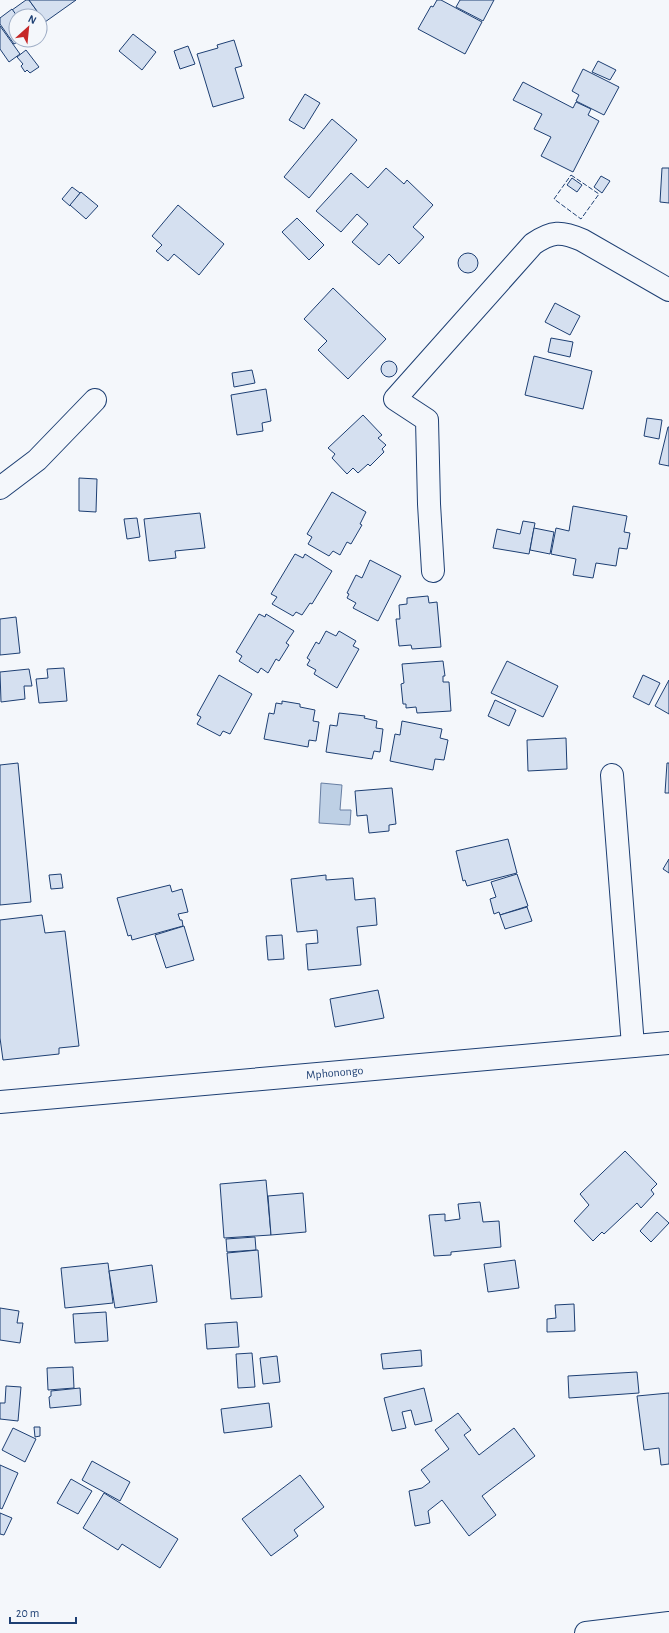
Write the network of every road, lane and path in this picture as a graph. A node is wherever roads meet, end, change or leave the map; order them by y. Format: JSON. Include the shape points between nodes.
{"nodes":[{"id":1,"x":669,"y":290,"type":"edge"},
{"id":2,"x":95,"y":400,"type":"dead end"},
{"id":3,"x":0,"y":488,"type":"edge"},
{"id":4,"x":433,"y":572,"type":"dead end"},
{"id":5,"x":612,"y":775,"type":"dead end"},
{"id":6,"x":669,"y":1043,"type":"edge"},
{"id":7,"x":633,"y":1046,"type":"junction"},
{"id":8,"x":0,"y":1102,"type":"edge"},
{"id":9,"x":669,"y":1623,"type":"edge"},
{"id":10,"x":586,"y":1633,"type":"edge"}],
"edges":[{"from":1,"to":4,"type":"street","via":[[570,234],[544,236],[533,244],[395,399],[427,420]]},
{"from":2,"to":3,"type":"street","via":[[37,460]]},
{"from":5,"to":7,"type":"street"},
{"from":6,"to":7,"type":"street","name":"Mphonongo"},
{"from":7,"to":8,"type":"street","name":"Mphonongo"},
{"from":9,"to":10,"type":"street"}]}
